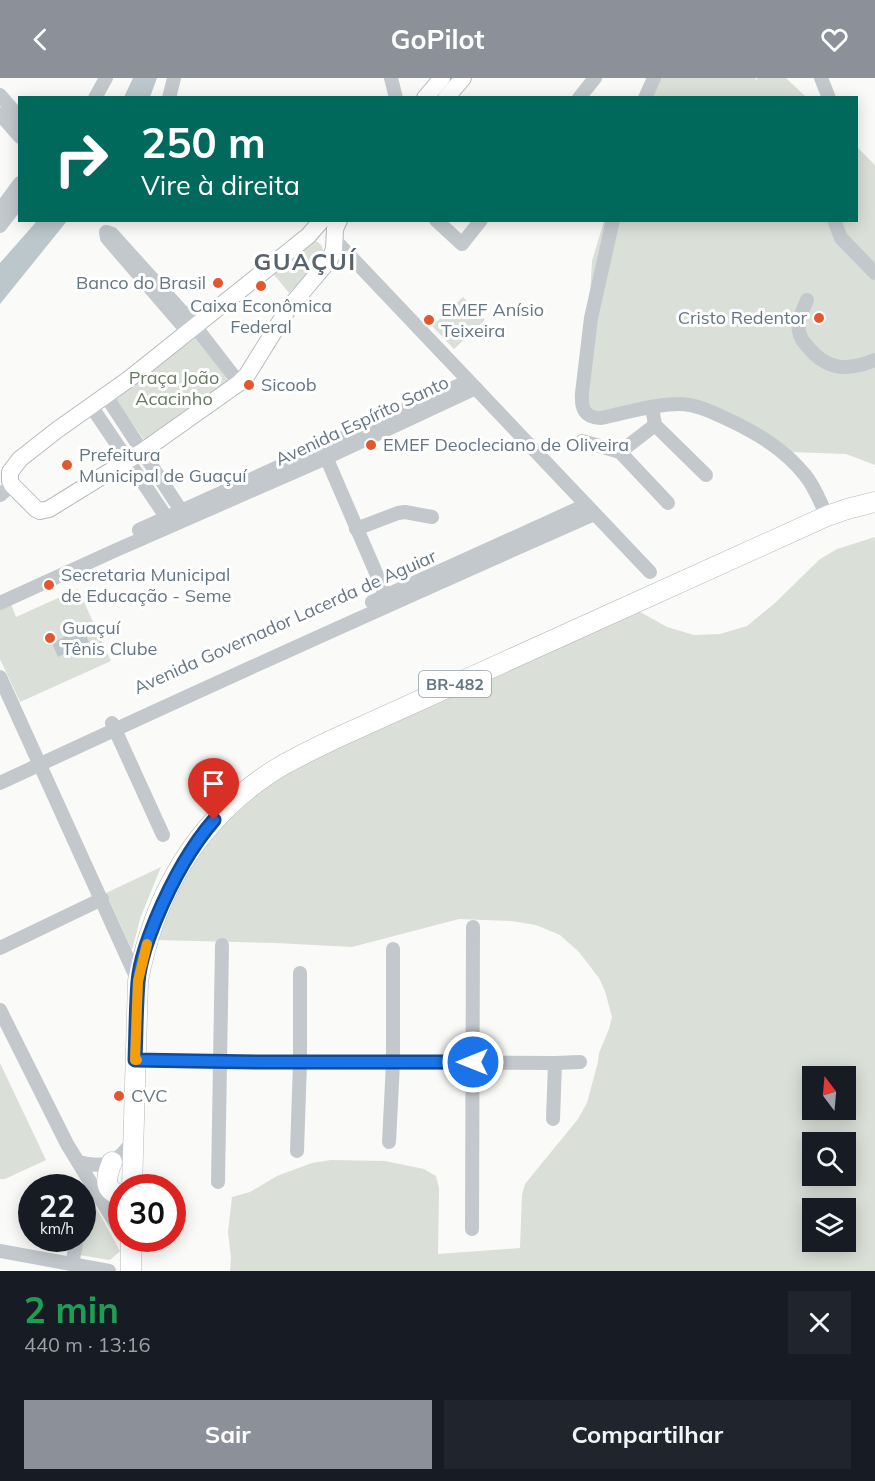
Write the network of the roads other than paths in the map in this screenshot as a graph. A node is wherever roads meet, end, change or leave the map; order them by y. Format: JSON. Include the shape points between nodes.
{"nodes":[{"id":1,"x":96,"y":78,"type":"edge"},
{"id":2,"x":106,"y":78,"type":"edge"},
{"id":3,"x":174,"y":78,"type":"edge"},
{"id":4,"x":391,"y":78,"type":"edge"},
{"id":5,"x":442,"y":78,"type":"edge"},
{"id":6,"x":463,"y":78,"type":"edge"},
{"id":7,"x":595,"y":78,"type":"edge"},
{"id":8,"x":654,"y":78,"type":"edge"},
{"id":9,"x":821,"y":78,"type":"edge"},
{"id":10,"x":0,"y":95,"type":"edge"},
{"id":11,"x":87,"y":96,"type":"edge"},
{"id":12,"x":97,"y":96,"type":"edge"},
{"id":13,"x":170,"y":96,"type":"edge"},
{"id":14,"x":396,"y":96,"type":"edge"},
{"id":15,"x":427,"y":96,"type":"edge"},
{"id":16,"x":448,"y":96,"type":"edge"},
{"id":17,"x":581,"y":96,"type":"edge"},
{"id":18,"x":646,"y":96,"type":"edge"},
{"id":19,"x":828,"y":96,"type":"edge"},
{"id":20,"x":0,"y":114,"type":"edge"},
{"id":21,"x":18,"y":116,"type":"edge"},
{"id":22,"x":18,"y":135,"type":"edge"},
{"id":23,"x":18,"y":186,"type":"edge"},
{"id":24,"x":18,"y":203,"type":"edge"},
{"id":25,"x":0,"y":210,"type":"edge"},
{"id":26,"x":98,"y":222,"type":"edge"},
{"id":27,"x":320,"y":222,"type":"edge"},
{"id":28,"x":338,"y":222,"type":"edge"},
{"id":29,"x":438,"y":222,"type":"edge"},
{"id":30,"x":478,"y":222,"type":"edge"},
{"id":31,"x":614,"y":222,"type":"edge"},
{"id":32,"x":835,"y":222,"type":"edge"},
{"id":33,"x":0,"y":226,"type":"edge"},
{"id":34,"x":308,"y":236,"type":"junction"},
{"id":35,"x":335,"y":240,"type":"junction"},
{"id":36,"x":875,"y":273,"type":"edge"},
{"id":37,"x":807,"y":300,"type":"dead end"},
{"id":38,"x":192,"y":329,"type":"junction"},
{"id":39,"x":875,"y":360,"type":"edge"},
{"id":40,"x":239,"y":383,"type":"junction"},
{"id":41,"x":472,"y":384,"type":"junction"},
{"id":42,"x":106,"y":396,"type":"junction"},
{"id":43,"x":91,"y":406,"type":"junction"},
{"id":44,"x":652,"y":407,"type":"junction"},
{"id":45,"x":655,"y":425,"type":"junction"},
{"id":46,"x":582,"y":441,"type":"dead end"},
{"id":47,"x":143,"y":452,"type":"junction"},
{"id":48,"x":620,"y":452,"type":"junction"},
{"id":49,"x":324,"y":453,"type":"junction"},
{"id":50,"x":128,"y":461,"type":"junction"},
{"id":51,"x":706,"y":475,"type":"dead end"},
{"id":52,"x":6,"y":490,"type":"edge"},
{"id":53,"x":875,"y":501,"type":"edge"},
{"id":54,"x":668,"y":503,"type":"dead end"},
{"id":55,"x":590,"y":510,"type":"junction"},
{"id":56,"x":184,"y":515,"type":"junction"},
{"id":57,"x":827,"y":516,"type":"junction"},
{"id":58,"x":432,"y":517,"type":"dead end"},
{"id":59,"x":169,"y":522,"type":"junction"},
{"id":60,"x":356,"y":529,"type":"junction"},
{"id":61,"x":650,"y":572,"type":"dead end"},
{"id":62,"x":0,"y":593,"type":"edge"},
{"id":63,"x":388,"y":600,"type":"junction"},
{"id":64,"x":0,"y":603,"type":"edge"},
{"id":65,"x":0,"y":677,"type":"edge"},
{"id":66,"x":113,"y":725,"type":"junction"},
{"id":67,"x":39,"y":760,"type":"junction"},
{"id":68,"x":0,"y":774,"type":"edge"},
{"id":69,"x":0,"y":783,"type":"edge"},
{"id":70,"x":163,"y":835,"type":"dead end"},
{"id":71,"x":102,"y":899,"type":"junction"},
{"id":72,"x":473,"y":927,"type":"dead end"},
{"id":73,"x":222,"y":945,"type":"dead end"},
{"id":74,"x":0,"y":948,"type":"edge"},
{"id":75,"x":393,"y":949,"type":"dead end"},
{"id":76,"x":300,"y":973,"type":"dead end"},
{"id":77,"x":138,"y":981,"type":"junction"},
{"id":78,"x":0,"y":1010,"type":"edge"},
{"id":79,"x":135,"y":1060,"type":"junction"},
{"id":80,"x":219,"y":1062,"type":"junction"},
{"id":81,"x":473,"y":1062,"type":"junction"},
{"id":82,"x":580,"y":1062,"type":"dead end"},
{"id":83,"x":300,"y":1063,"type":"junction"},
{"id":84,"x":393,"y":1063,"type":"junction"},
{"id":85,"x":555,"y":1063,"type":"junction"},
{"id":86,"x":553,"y":1119,"type":"dead end"},
{"id":87,"x":134,"y":1138,"type":"junction"},
{"id":88,"x":389,"y":1142,"type":"dead end"},
{"id":89,"x":297,"y":1151,"type":"dead end"},
{"id":90,"x":78,"y":1162,"type":"junction"},
{"id":91,"x":112,"y":1162,"type":"junction"},
{"id":92,"x":85,"y":1174,"type":"edge"},
{"id":93,"x":133,"y":1174,"type":"edge"},
{"id":94,"x":218,"y":1182,"type":"dead end"},
{"id":95,"x":108,"y":1187,"type":"edge"},
{"id":96,"x":96,"y":1192,"type":"edge"},
{"id":97,"x":108,"y":1213,"type":"edge"},
{"id":98,"x":472,"y":1229,"type":"dead end"},
{"id":99,"x":0,"y":1251,"type":"edge"},
{"id":100,"x":74,"y":1252,"type":"edge"},
{"id":101,"x":126,"y":1252,"type":"edge"},
{"id":102,"x":72,"y":1264,"type":"junction"},
{"id":103,"x":111,"y":1271,"type":"edge"}],
"edges":[{"from":1,"to":11,"type":"street"},
{"from":2,"to":12,"type":"street"},
{"from":3,"to":13,"type":"street"},
{"from":4,"to":14,"type":"street"},
{"from":5,"to":15,"type":"main road"},
{"from":6,"to":16,"type":"main road"},
{"from":7,"to":17,"type":"street"},
{"from":8,"to":18,"type":"street"},
{"from":9,"to":19,"type":"street"},
{"from":10,"to":21,"type":"street"},
{"from":20,"to":22,"type":"street"},
{"from":23,"to":25,"type":"street"},
{"from":24,"to":33,"type":"street"},
{"from":26,"to":38,"type":"street"},
{"from":27,"to":34,"type":"main road"},
{"from":28,"to":35,"type":"main road"},
{"from":29,"to":30,"type":"street","via":[[462,244]]},
{"from":31,"to":44,"type":"street","via":[[591,318],[583,410],[594,418]]},
{"from":32,"to":36,"type":"street","via":[[841,238]]},
{"from":34,"to":35,"type":"main road"},
{"from":34,"to":38,"type":"main road"},
{"from":35,"to":40,"type":"main road","via":[[330,259],[288,309]]},
{"from":35,"to":41,"type":"street"},
{"from":37,"to":39,"type":"street","via":[[799,332],[819,359],[850,368]]},
{"from":38,"to":40,"type":"street"},
{"from":38,"to":42,"type":"main road"},
{"from":40,"to":47,"type":"main road"},
{"from":41,"to":49,"type":"street","name":"Avenida Espírito Santo"},
{"from":41,"to":55,"type":"street"},
{"from":42,"to":43,"type":"main road"},
{"from":42,"to":47,"type":"street"},
{"from":43,"to":50,"type":"street"},
{"from":43,"to":52,"type":"main road","via":[[20,459],[10,472]]},
{"from":44,"to":45,"type":"street"},
{"from":44,"to":57,"type":"street","via":[[693,405],[753,431],[804,473]]},
{"from":45,"to":48,"type":"street"},
{"from":45,"to":51,"type":"street"},
{"from":46,"to":48,"type":"street"},
{"from":47,"to":50,"type":"main road"},
{"from":47,"to":56,"type":"street"},
{"from":48,"to":54,"type":"street"},
{"from":49,"to":56,"type":"street","name":"Avenida Espírito Santo"},
{"from":49,"to":60,"type":"street"},
{"from":50,"to":52,"type":"main road","via":[[44,511]]},
{"from":50,"to":59,"type":"street"},
{"from":53,"to":57,"type":"highway","number":"BR-482"},
{"from":55,"to":61,"type":"street"},
{"from":55,"to":63,"type":"street","name":"Avenida Governador Lacerda de Aguiar"},
{"from":56,"to":59,"type":"street","name":"Avenida Espírito Santo"},
{"from":57,"to":77,"type":"highway","number":"BR-482","via":[[332,740],[268,774],[214,820],[193,846],[152,929]]},
{"from":58,"to":60,"type":"street","via":[[398,513]]},
{"from":59,"to":62,"type":"street","name":"Avenida Espírito Santo"},
{"from":59,"to":64,"type":"street","name":"Avenida Espírito Santo"},
{"from":60,"to":63,"type":"street"},
{"from":63,"to":66,"type":"street","name":"Avenida Governador Lacerda de Aguiar"},
{"from":65,"to":67,"type":"street"},
{"from":66,"to":67,"type":"street","name":"Avenida Governador Lacerda de Aguiar"},
{"from":66,"to":70,"type":"street"},
{"from":67,"to":68,"type":"street","name":"Avenida Governador Lacerda de Aguiar"},
{"from":67,"to":69,"type":"street"},
{"from":67,"to":71,"type":"street"},
{"from":71,"to":74,"type":"street"},
{"from":71,"to":77,"type":"street"},
{"from":72,"to":81,"type":"street"},
{"from":73,"to":80,"type":"street"},
{"from":75,"to":84,"type":"street"},
{"from":76,"to":83,"type":"street"},
{"from":77,"to":79,"type":"highway","number":"BR-482"},
{"from":78,"to":90,"type":"street"},
{"from":79,"to":80,"type":"street"},
{"from":79,"to":87,"type":"highway","number":"BR-482"},
{"from":80,"to":83,"type":"street"},
{"from":80,"to":94,"type":"street"},
{"from":81,"to":84,"type":"street"},
{"from":81,"to":85,"type":"street"},
{"from":81,"to":98,"type":"street"},
{"from":82,"to":85,"type":"street"},
{"from":83,"to":84,"type":"street"},
{"from":83,"to":89,"type":"street"},
{"from":84,"to":88,"type":"street"},
{"from":85,"to":86,"type":"street"},
{"from":87,"to":91,"type":"street"},
{"from":87,"to":93,"type":"highway","number":"BR-482"},
{"from":90,"to":91,"type":"street"},
{"from":90,"to":92,"type":"street"},
{"from":91,"to":95,"type":"highway"},
{"from":96,"to":97,"type":"street"},
{"from":99,"to":102,"type":"street"},
{"from":100,"to":102,"type":"street"},
{"from":101,"to":103,"type":"street"},
{"from":102,"to":103,"type":"street"}]}
